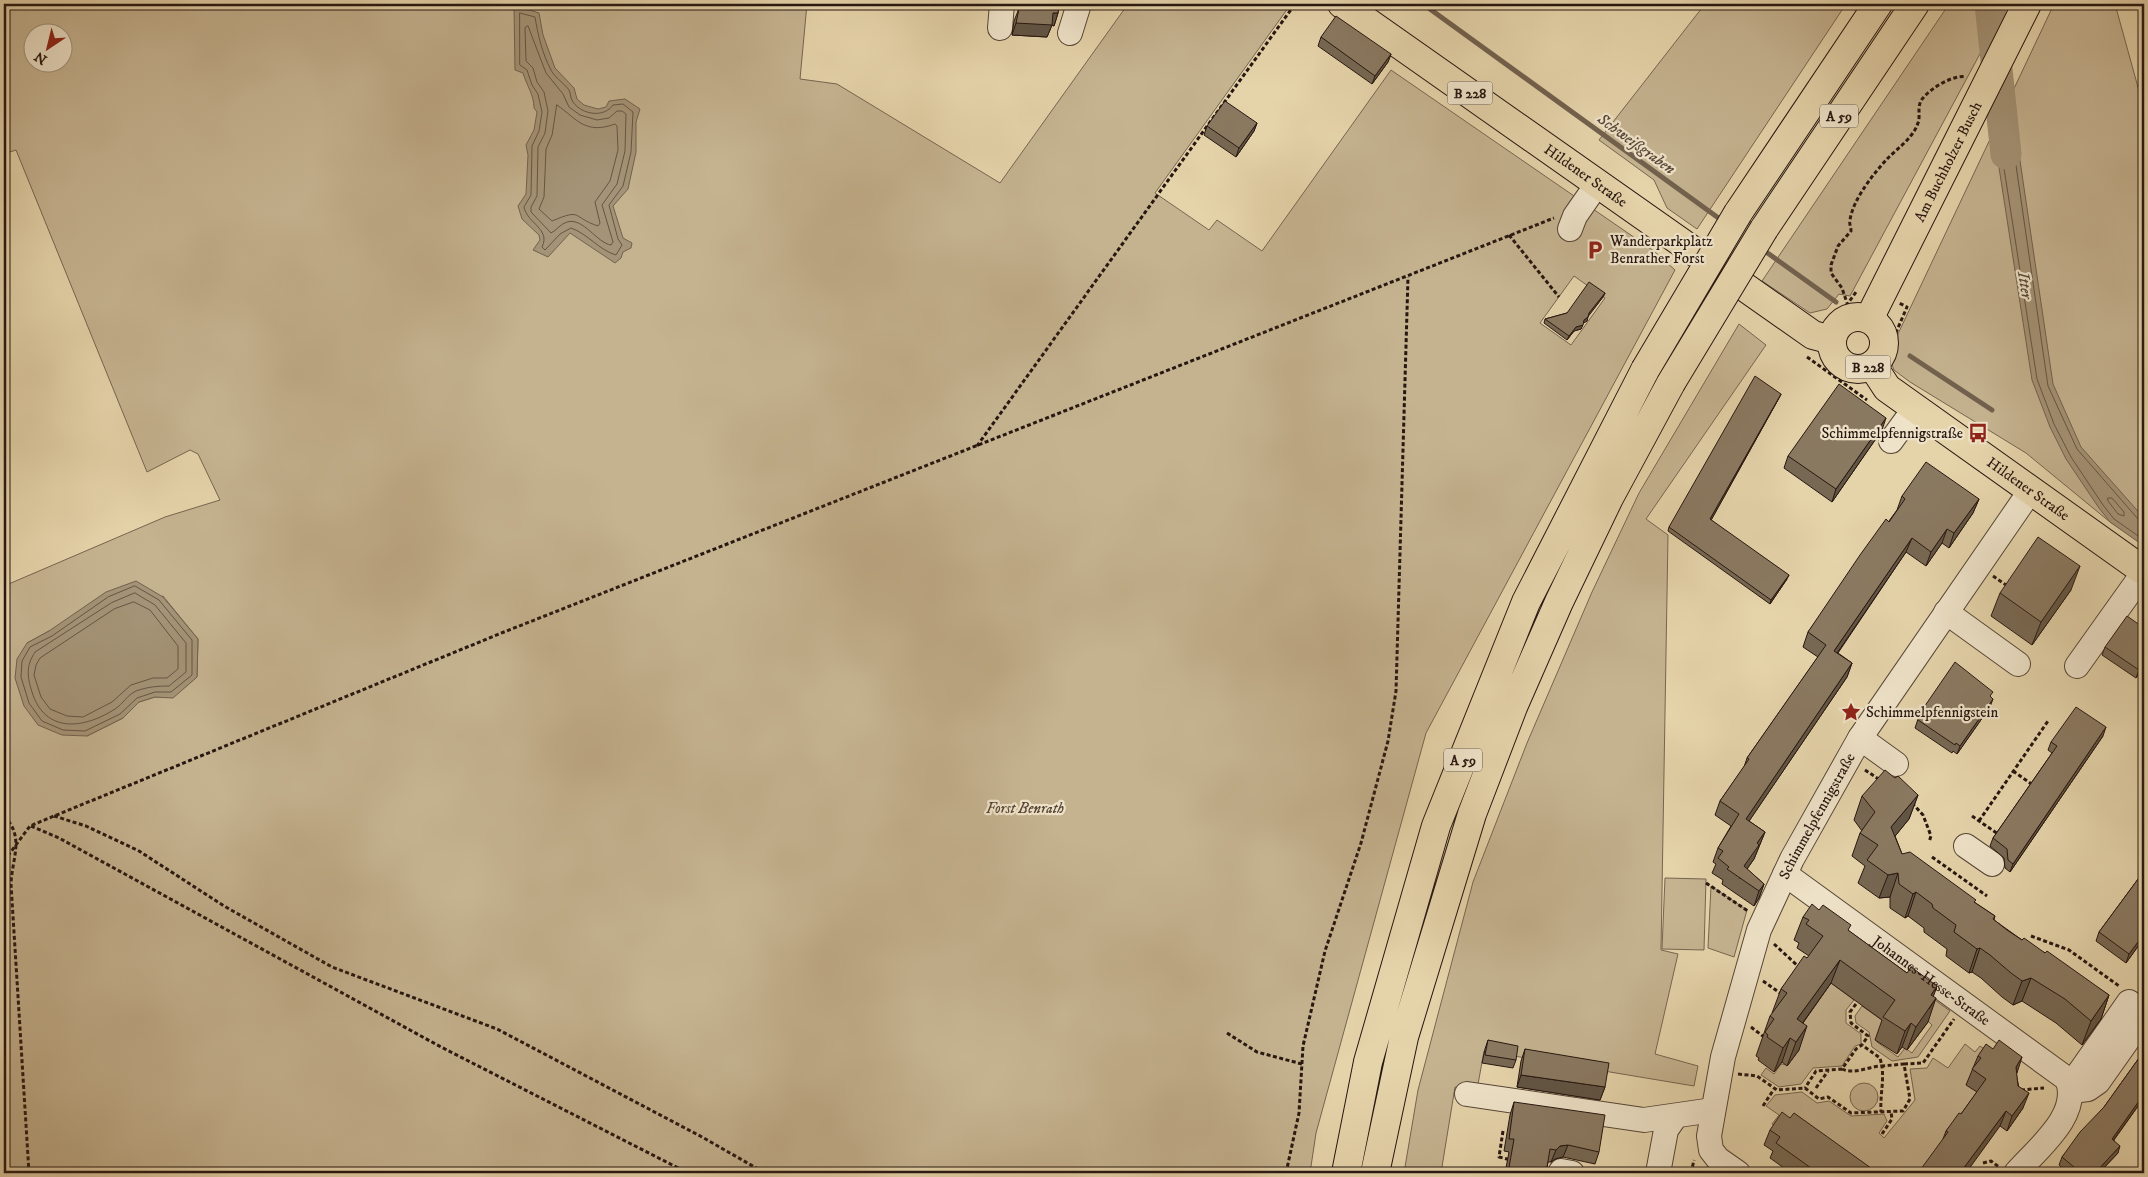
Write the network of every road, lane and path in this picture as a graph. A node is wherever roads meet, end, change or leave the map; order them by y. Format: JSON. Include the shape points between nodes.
{"nodes":[{"id":1,"x":1002,"y":4,"type":"edge"},
{"id":2,"x":1079,"y":4,"type":"edge"},
{"id":3,"x":1295,"y":4,"type":"edge"},
{"id":4,"x":1342,"y":4,"type":"edge"},
{"id":5,"x":1878,"y":4,"type":"edge"},
{"id":6,"x":1915,"y":4,"type":"edge"},
{"id":7,"x":2027,"y":4,"type":"edge"},
{"id":8,"x":1000,"y":28,"type":"dead end"},
{"id":9,"x":1070,"y":33,"type":"dead end"},
{"id":10,"x":1974,"y":94,"type":"junction"},
{"id":11,"x":1598,"y":183,"type":"junction"},
{"id":12,"x":1572,"y":222,"type":"joint"},
{"id":13,"x":1509,"y":235,"type":"junction"},
{"id":14,"x":1408,"y":277,"type":"junction"},
{"id":15,"x":1881,"y":293,"type":"junction"},
{"id":16,"x":1559,"y":297,"type":"dead end"},
{"id":17,"x":1858,"y":313,"type":"junction"},
{"id":18,"x":1832,"y":340,"type":"junction"},
{"id":19,"x":1879,"y":362,"type":"junction"},
{"id":20,"x":1915,"y":408,"type":"junction"},
{"id":21,"x":1892,"y":441,"type":"dead end"},
{"id":22,"x":977,"y":447,"type":"junction"},
{"id":23,"x":2031,"y":490,"type":"junction"},
{"id":24,"x":2144,"y":572,"type":"edge"},
{"id":25,"x":1946,"y":612,"type":"junction"},
{"id":26,"x":2018,"y":664,"type":"dead end"},
{"id":27,"x":2077,"y":666,"type":"dead end"},
{"id":28,"x":2048,"y":721,"type":"dead end"},
{"id":29,"x":1854,"y":748,"type":"junction"},
{"id":30,"x":1896,"y":764,"type":"dead end"},
{"id":31,"x":2013,"y":771,"type":"junction"},
{"id":32,"x":1887,"y":785,"type":"edge"},
{"id":33,"x":2033,"y":785,"type":"edge"},
{"id":34,"x":1911,"y":802,"type":"edge"},
{"id":35,"x":4,"y":816,"type":"edge"},
{"id":36,"x":54,"y":816,"type":"junction"},
{"id":37,"x":1972,"y":816,"type":"dead end"},
{"id":38,"x":1978,"y":821,"type":"junction"},
{"id":39,"x":30,"y":826,"type":"junction"},
{"id":40,"x":1998,"y":834,"type":"edge"},
{"id":41,"x":17,"y":841,"type":"junction"},
{"id":42,"x":1929,"y":842,"type":"dead end"},
{"id":43,"x":1966,"y":846,"type":"dead end"},
{"id":44,"x":1932,"y":857,"type":"dead end"},
{"id":45,"x":4,"y":861,"type":"edge"},
{"id":46,"x":1992,"y":864,"type":"dead end"},
{"id":47,"x":1785,"y":874,"type":"junction"},
{"id":48,"x":1706,"y":883,"type":"dead end"},
{"id":49,"x":1987,"y":896,"type":"dead end"},
{"id":50,"x":1762,"y":923,"type":"junction"},
{"id":51,"x":2031,"y":936,"type":"dead end"},
{"id":52,"x":2037,"y":940,"type":"junction"},
{"id":53,"x":2033,"y":946,"type":"edge"},
{"id":54,"x":1805,"y":972,"type":"edge"},
{"id":55,"x":2132,"y":1002,"type":"edge"},
{"id":56,"x":1856,"y":1004,"type":"dead end"},
{"id":57,"x":1965,"y":1004,"type":"junction"},
{"id":58,"x":1227,"y":1033,"type":"dead end"},
{"id":59,"x":1862,"y":1045,"type":"junction"},
{"id":60,"x":1302,"y":1064,"type":"junction"},
{"id":61,"x":1904,"y":1064,"type":"junction"},
{"id":62,"x":1882,"y":1066,"type":"junction"},
{"id":63,"x":1842,"y":1069,"type":"junction"},
{"id":64,"x":1828,"y":1070,"type":"junction"},
{"id":65,"x":1720,"y":1073,"type":"junction"},
{"id":66,"x":1774,"y":1088,"type":"junction"},
{"id":67,"x":1805,"y":1088,"type":"junction"},
{"id":68,"x":1816,"y":1088,"type":"dead end"},
{"id":69,"x":2071,"y":1089,"type":"junction"},
{"id":70,"x":2012,"y":1090,"type":"edge"},
{"id":71,"x":1467,"y":1094,"type":"dead end"},
{"id":72,"x":1763,"y":1106,"type":"dead end"},
{"id":73,"x":1713,"y":1110,"type":"junction"},
{"id":74,"x":1881,"y":1112,"type":"junction"},
{"id":75,"x":1891,"y":1112,"type":"junction"},
{"id":76,"x":1675,"y":1117,"type":"junction"},
{"id":77,"x":1503,"y":1131,"type":"dead end"},
{"id":78,"x":1882,"y":1134,"type":"dead end"},
{"id":79,"x":1516,"y":1161,"type":"edge"},
{"id":80,"x":1983,"y":1163,"type":"dead end"},
{"id":81,"x":29,"y":1173,"type":"edge"},
{"id":82,"x":688,"y":1173,"type":"edge"},
{"id":83,"x":765,"y":1173,"type":"edge"},
{"id":84,"x":1286,"y":1173,"type":"edge"},
{"id":85,"x":1346,"y":1173,"type":"edge"},
{"id":86,"x":1375,"y":1173,"type":"edge"},
{"id":87,"x":1560,"y":1173,"type":"edge"},
{"id":88,"x":1572,"y":1173,"type":"edge"},
{"id":89,"x":1658,"y":1173,"type":"edge"},
{"id":90,"x":1736,"y":1173,"type":"edge"},
{"id":91,"x":2007,"y":1173,"type":"edge"},
{"id":92,"x":2016,"y":1173,"type":"edge"}],
"edges":[{"from":1,"to":8,"type":"street"},
{"from":2,"to":9,"type":"street"},
{"from":3,"to":22,"type":"path"},
{"from":4,"to":11,"type":"main road","name":"Hildener Straße","number":"B 228"},
{"from":5,"to":85,"type":"main road","number":"A 59","bridge":true,"via":[[1738,213],[1645,370],[1526,602],[1436,826],[1368,1062]]},
{"from":6,"to":86,"type":"main road","number":"A 59","bridge":true,"via":[[1764,229],[1671,383],[1609,498],[1559,602],[1472,814],[1404,1037]]},
{"from":7,"to":10,"type":"main road","name":"Am Buchholzer Busch"},
{"from":10,"to":15,"type":"main road","name":"Am Buchholzer Busch"},
{"from":10,"to":17,"type":"path","via":[[1961,76],[1952,77],[1926,94],[1919,104],[1918,123],[1903,146],[1887,159],[1861,195],[1850,221],[1851,231],[1838,246],[1830,265],[1831,273]]},
{"from":11,"to":12,"type":"street"},
{"from":11,"to":18,"type":"main road","name":"Hildener Straße","number":"B 228","via":[[1813,335]]},
{"from":12,"to":13,"type":"path","via":[[1550,218]]},
{"from":13,"to":14,"type":"path"},
{"from":13,"to":16,"type":"path"},
{"from":14,"to":22,"type":"path"},
{"from":14,"to":60,"type":"path","via":[[1396,691],[1388,741],[1361,843],[1325,952],[1303,1046]]},
{"from":15,"to":17,"type":"main road","name":"Am Buchholzer Busch"},
{"from":15,"to":19,"type":"path","via":[[1907,307]]},
{"from":17,"to":18,"type":"main road","number":"B 228","via":[[1836,327]]},
{"from":17,"to":19,"type":"main road","number":"B 228","via":[[1881,330],[1884,345]]},
{"from":18,"to":19,"type":"main road","number":"B 228","via":[[1835,356],[1848,367],[1864,368]]},
{"from":19,"to":20,"type":"main road","name":"Hildener Straße","number":"B 228","via":[[1887,388]]},
{"from":20,"to":21,"type":"street"},
{"from":20,"to":23,"type":"main road","name":"Hildener Straße","number":"B 228"},
{"from":22,"to":36,"type":"path","via":[[504,632]]},
{"from":23,"to":24,"type":"main road","name":"Hildener Straße","number":"B 228"},
{"from":23,"to":25,"type":"street","name":"Schimmelpfennigstraße"},
{"from":24,"to":27,"type":"street"},
{"from":25,"to":26,"type":"street"},
{"from":25,"to":29,"type":"street","name":"Schimmelpfennigstraße"},
{"from":28,"to":31,"type":"path"},
{"from":29,"to":30,"type":"street"},
{"from":29,"to":32,"type":"path"},
{"from":29,"to":47,"type":"street","name":"Schimmelpfennigstraße"},
{"from":31,"to":33,"type":"path"},
{"from":31,"to":38,"type":"path"},
{"from":34,"to":42,"type":"path","via":[[1924,815],[1931,836]]},
{"from":35,"to":41,"type":"path","via":[[15,830]]},
{"from":36,"to":39,"type":"path"},
{"from":36,"to":83,"type":"path","via":[[86,826],[139,851],[224,906],[332,966],[497,1029]]},
{"from":37,"to":38,"type":"path"},
{"from":38,"to":40,"type":"path"},
{"from":39,"to":41,"type":"path"},
{"from":39,"to":82,"type":"path","via":[[60,838],[441,1047]]},
{"from":41,"to":45,"type":"path"},
{"from":41,"to":81,"type":"path","via":[[11,884]]},
{"from":43,"to":46,"type":"street"},
{"from":44,"to":49,"type":"path"},
{"from":47,"to":50,"type":"street","name":"Schimmelpfennigstraße"},
{"from":47,"to":57,"type":"street","name":"Johannes-Hesse-Straße"},
{"from":48,"to":50,"type":"path"},
{"from":50,"to":54,"type":"path"},
{"from":50,"to":65,"type":"street","name":"Schimmelpfennigstraße","via":[[1746,970]]},
{"from":51,"to":52,"type":"path"},
{"from":52,"to":53,"type":"path"},
{"from":52,"to":55,"type":"path","via":[[2069,950]]},
{"from":55,"to":69,"type":"street","via":[[2098,1082],[2088,1089]]},
{"from":56,"to":59,"type":"path","via":[[1850,1012],[1851,1023],[1868,1036]]},
{"from":57,"to":61,"type":"path","via":[[1922,1063]]},
{"from":57,"to":69,"type":"street","name":"Johannes-Hesse-Straße","via":[[2067,1079]]},
{"from":58,"to":60,"type":"path","via":[[1257,1052]]},
{"from":59,"to":62,"type":"path","via":[[1880,1058]]},
{"from":59,"to":63,"type":"path"},
{"from":60,"to":84,"type":"path","via":[[1299,1113]]},
{"from":61,"to":62,"type":"path"},
{"from":61,"to":75,"type":"path","via":[[1910,1099],[1902,1111]]},
{"from":62,"to":63,"type":"path","via":[[1870,1070]]},
{"from":62,"to":74,"type":"path"},
{"from":63,"to":64,"type":"path"},
{"from":64,"to":67,"type":"path","via":[[1816,1071]]},
{"from":64,"to":68,"type":"path"},
{"from":65,"to":66,"type":"path","via":[[1757,1076]]},
{"from":65,"to":73,"type":"street","name":"Schimmelpfennigstraße"},
{"from":66,"to":67,"type":"path"},
{"from":66,"to":72,"type":"path"},
{"from":67,"to":74,"type":"path","via":[[1819,1099],[1828,1097],[1851,1113]]},
{"from":69,"to":70,"type":"path"},
{"from":69,"to":92,"type":"street","via":[[2066,1117]]},
{"from":71,"to":76,"type":"street","via":[[1644,1120]]},
{"from":73,"to":76,"type":"street"},
{"from":73,"to":90,"type":"street","name":"Schimmelpfennigstraße","via":[[1709,1136],[1711,1150]]},
{"from":74,"to":75,"type":"path"},
{"from":75,"to":78,"type":"path","via":[[1892,1119]]},
{"from":76,"to":89,"type":"street","via":[[1666,1130]]},
{"from":77,"to":79,"type":"path","via":[[1499,1158]]},
{"from":80,"to":91,"type":"path","via":[[1991,1161]]},
{"from":87,"to":88,"type":"street"}]}
